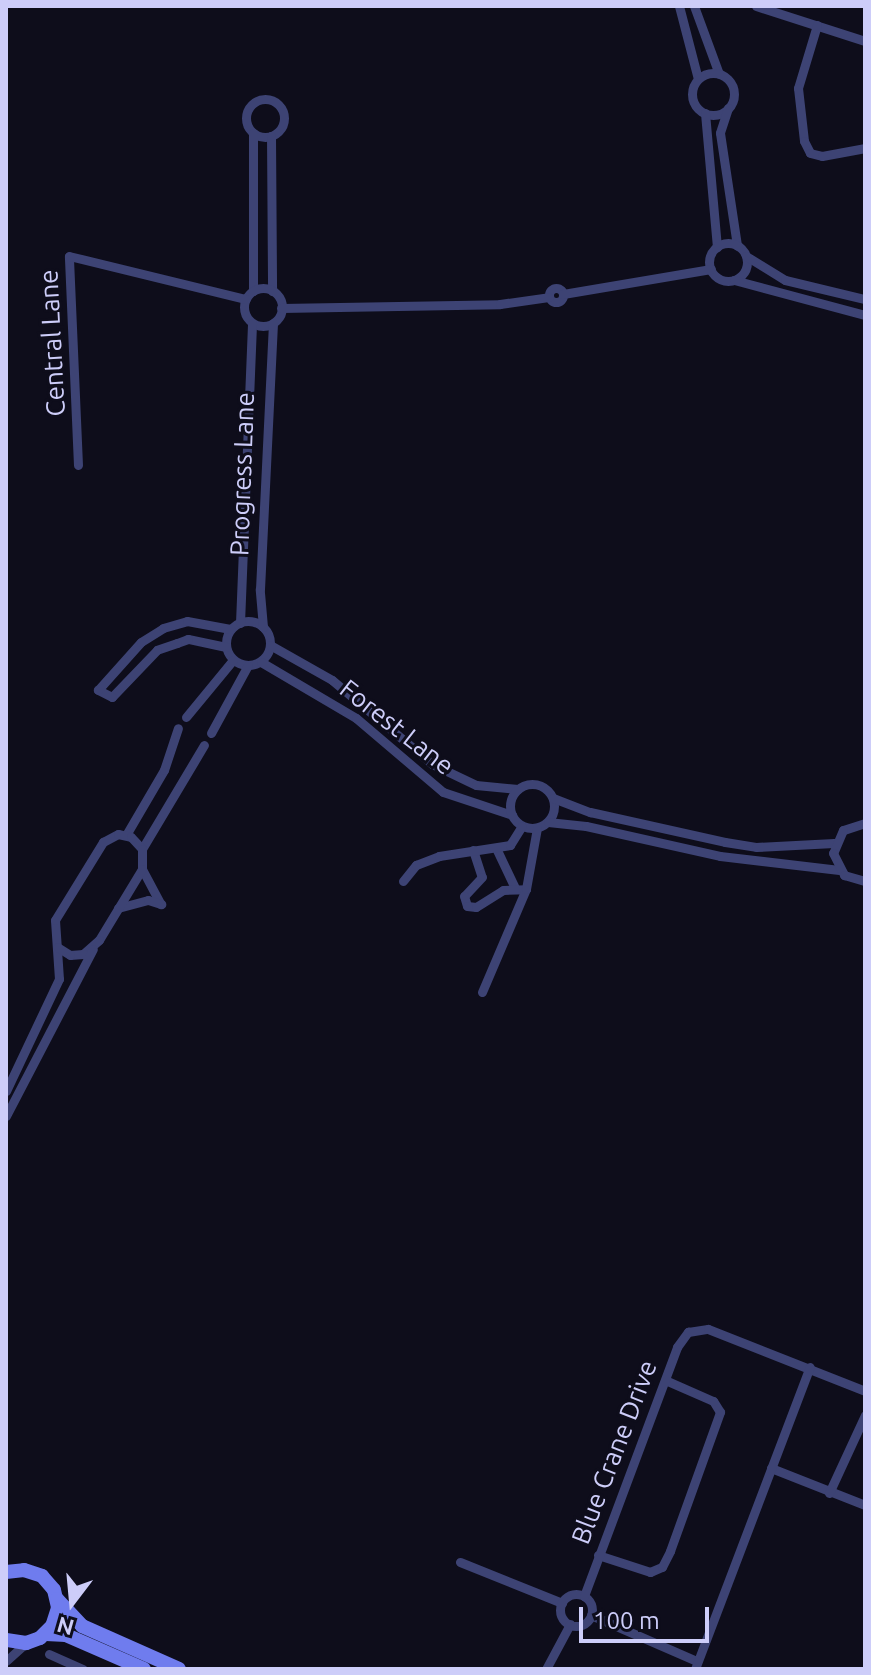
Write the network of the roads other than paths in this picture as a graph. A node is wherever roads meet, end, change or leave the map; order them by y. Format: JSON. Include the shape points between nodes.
{"nodes":[{"id":1,"x":679,"y":6,"type":"edge"},
{"id":2,"x":694,"y":6,"type":"edge"},
{"id":3,"x":756,"y":6,"type":"edge"},
{"id":4,"x":817,"y":25,"type":"junction"},
{"id":5,"x":865,"y":41,"type":"edge"},
{"id":6,"x":719,"y":74,"type":"junction"},
{"id":7,"x":698,"y":79,"type":"junction"},
{"id":8,"x":728,"y":108,"type":"junction"},
{"id":9,"x":705,"y":113,"type":"junction"},
{"id":10,"x":253,"y":133,"type":"junction"},
{"id":11,"x":271,"y":136,"type":"junction"},
{"id":12,"x":865,"y":148,"type":"edge"},
{"id":13,"x":737,"y":246,"type":"junction"},
{"id":14,"x":717,"y":247,"type":"junction"},
{"id":15,"x":746,"y":256,"type":"junction"},
{"id":16,"x":711,"y":269,"type":"junction"},
{"id":17,"x":734,"y":280,"type":"junction"},
{"id":18,"x":253,"y":291,"type":"junction"},
{"id":19,"x":272,"y":291,"type":"junction"},
{"id":20,"x":246,"y":299,"type":"junction"},
{"id":21,"x":865,"y":299,"type":"edge"},
{"id":22,"x":281,"y":308,"type":"junction"},
{"id":23,"x":865,"y":315,"type":"edge"},
{"id":24,"x":252,"y":323,"type":"junction"},
{"id":25,"x":273,"y":323,"type":"junction"},
{"id":26,"x":78,"y":465,"type":"dead end"},
{"id":27,"x":240,"y":623,"type":"junction"},
{"id":28,"x":263,"y":627,"type":"junction"},
{"id":29,"x":230,"y":629,"type":"junction"},
{"id":30,"x":270,"y":645,"type":"junction"},
{"id":31,"x":226,"y":647,"type":"junction"},
{"id":32,"x":233,"y":660,"type":"junction"},
{"id":33,"x":261,"y":662,"type":"junction"},
{"id":34,"x":248,"y":665,"type":"junction"},
{"id":35,"x":186,"y":717,"type":"dead end"},
{"id":36,"x":178,"y":728,"type":"dead end"},
{"id":37,"x":211,"y":733,"type":"dead end"},
{"id":38,"x":204,"y":745,"type":"dead end"},
{"id":39,"x":518,"y":789,"type":"junction"},
{"id":40,"x":553,"y":798,"type":"junction"},
{"id":41,"x":512,"y":815,"type":"junction"},
{"id":42,"x":548,"y":822,"type":"junction"},
{"id":43,"x":865,"y":823,"type":"edge"},
{"id":44,"x":522,"y":826,"type":"junction"},
{"id":45,"x":537,"y":828,"type":"junction"},
{"id":46,"x":126,"y":835,"type":"junction"},
{"id":47,"x":834,"y":843,"type":"junction"},
{"id":48,"x":496,"y":848,"type":"junction"},
{"id":49,"x":142,"y":849,"type":"junction"},
{"id":50,"x":473,"y":850,"type":"junction"},
{"id":51,"x":142,"y":869,"type":"junction"},
{"id":52,"x":839,"y":870,"type":"junction"},
{"id":53,"x":403,"y":881,"type":"dead end"},
{"id":54,"x":865,"y":881,"type":"edge"},
{"id":55,"x":521,"y":889,"type":"junction"},
{"id":56,"x":118,"y":908,"type":"junction"},
{"id":57,"x":95,"y":946,"type":"junction"},
{"id":58,"x":57,"y":947,"type":"junction"},
{"id":59,"x":482,"y":992,"type":"dead end"},
{"id":60,"x":6,"y":1091,"type":"edge"},
{"id":61,"x":6,"y":1116,"type":"edge"},
{"id":62,"x":810,"y":1367,"type":"junction"},
{"id":63,"x":665,"y":1380,"type":"junction"},
{"id":64,"x":865,"y":1391,"type":"edge"},
{"id":65,"x":865,"y":1415,"type":"edge"},
{"id":66,"x":771,"y":1468,"type":"junction"},
{"id":67,"x":829,"y":1493,"type":"junction"},
{"id":68,"x":865,"y":1505,"type":"edge"},
{"id":69,"x":598,"y":1555,"type":"junction"},
{"id":70,"x":460,"y":1562,"type":"dead end"},
{"id":71,"x":6,"y":1572,"type":"edge"},
{"id":72,"x":584,"y":1596,"type":"junction"},
{"id":73,"x":57,"y":1599,"type":"junction"},
{"id":74,"x":562,"y":1603,"type":"junction"},
{"id":75,"x":591,"y":1615,"type":"junction"},
{"id":76,"x":570,"y":1624,"type":"junction"},
{"id":77,"x":46,"y":1634,"type":"junction"},
{"id":78,"x":6,"y":1640,"type":"edge"},
{"id":79,"x":26,"y":1643,"type":"junction"},
{"id":80,"x":49,"y":1654,"type":"dead end"},
{"id":81,"x":6,"y":1661,"type":"edge"},
{"id":82,"x":696,"y":1665,"type":"edge"},
{"id":83,"x":83,"y":1669,"type":"edge"},
{"id":84,"x":144,"y":1669,"type":"edge"},
{"id":85,"x":179,"y":1669,"type":"edge"},
{"id":86,"x":546,"y":1669,"type":"edge"}],
"edges":[{"from":1,"to":7,"type":"street"},
{"from":2,"to":6,"type":"street"},
{"from":3,"to":4,"type":"street"},
{"from":4,"to":5,"type":"street"},
{"from":4,"to":12,"type":"street","via":[[798,88],[804,141],[810,153],[822,156]]},
{"from":6,"to":7,"type":"street"},
{"from":6,"to":8,"type":"street","via":[[733,92]]},
{"from":7,"to":9,"type":"street","via":[[693,100]]},
{"from":8,"to":9,"type":"street"},
{"from":8,"to":13,"type":"street","via":[[720,133]]},
{"from":9,"to":14,"type":"street"},
{"from":10,"to":11,"type":"street"},
{"from":10,"to":11,"type":"street","via":[[247,110],[268,99],[284,117]]},
{"from":10,"to":18,"type":"street"},
{"from":11,"to":19,"type":"street"},
{"from":13,"to":14,"type":"street"},
{"from":13,"to":15,"type":"street"},
{"from":14,"to":16,"type":"street"},
{"from":15,"to":17,"type":"street","via":[[746,269]]},
{"from":15,"to":21,"type":"street","via":[[785,280]]},
{"from":16,"to":17,"type":"street","via":[[719,279]]},
{"from":16,"to":22,"type":"street","via":[[563,294],[554,287],[549,297],[500,304]]},
{"from":17,"to":23,"type":"street"},
{"from":18,"to":19,"type":"street"},
{"from":18,"to":20,"type":"street"},
{"from":19,"to":22,"type":"street"},
{"from":20,"to":24,"type":"street","via":[[244,309]]},
{"from":20,"to":26,"type":"street","name":"Central Lane","via":[[69,256]]},
{"from":22,"to":25,"type":"street"},
{"from":24,"to":25,"type":"street"},
{"from":24,"to":27,"type":"street","name":"Progress Lane"},
{"from":25,"to":28,"type":"street","name":"Progress Lane","via":[[260,589]]},
{"from":27,"to":28,"type":"street"},
{"from":27,"to":29,"type":"street"},
{"from":28,"to":30,"type":"street"},
{"from":29,"to":31,"type":"street"},
{"from":29,"to":31,"type":"street","via":[[187,621],[163,628],[141,642],[98,690],[112,697],[157,650],[188,639]]},
{"from":30,"to":33,"type":"street"},
{"from":30,"to":39,"type":"street","name":"Forest Lane","via":[[332,680],[443,770],[497,791]]},
{"from":31,"to":32,"type":"street"},
{"from":32,"to":34,"type":"street"},
{"from":32,"to":35,"type":"street"},
{"from":33,"to":34,"type":"street"},
{"from":33,"to":41,"type":"street","name":"Forest Lane","via":[[356,718],[443,792]]},
{"from":34,"to":37,"type":"street"},
{"from":36,"to":46,"type":"street","via":[[164,770]]},
{"from":38,"to":49,"type":"street"},
{"from":39,"to":40,"type":"street","via":[[537,784]]},
{"from":39,"to":41,"type":"street","via":[[510,801]]},
{"from":40,"to":42,"type":"street"},
{"from":40,"to":47,"type":"street","via":[[590,812],[756,847]]},
{"from":41,"to":44,"type":"street"},
{"from":42,"to":45,"type":"street"},
{"from":42,"to":52,"type":"street","via":[[748,861]]},
{"from":43,"to":47,"type":"street","via":[[843,830]]},
{"from":44,"to":45,"type":"street"},
{"from":44,"to":48,"type":"street","via":[[513,842]]},
{"from":45,"to":55,"type":"street"},
{"from":46,"to":49,"type":"street"},
{"from":46,"to":58,"type":"street","via":[[103,842],[69,896],[53,928]]},
{"from":47,"to":52,"type":"street"},
{"from":48,"to":50,"type":"street"},
{"from":48,"to":55,"type":"street"},
{"from":49,"to":51,"type":"street"},
{"from":50,"to":53,"type":"street","via":[[416,865]]},
{"from":50,"to":55,"type":"street","via":[[482,877],[464,896],[467,906]]},
{"from":51,"to":56,"type":"street"},
{"from":51,"to":56,"type":"street","via":[[161,904],[148,900]]},
{"from":52,"to":54,"type":"street"},
{"from":55,"to":59,"type":"street"},
{"from":56,"to":57,"type":"street"},
{"from":57,"to":58,"type":"street","via":[[76,955]]},
{"from":57,"to":61,"type":"street"},
{"from":58,"to":60,"type":"street","via":[[56,989]]},
{"from":62,"to":63,"type":"street","name":"Blue Crane Drive","via":[[708,1329],[692,1330],[680,1340]]},
{"from":62,"to":64,"type":"street"},
{"from":62,"to":66,"type":"street"},
{"from":63,"to":69,"type":"street","name":"Blue Crane Drive"},
{"from":63,"to":69,"type":"street","via":[[713,1401],[720,1412],[670,1551],[662,1567],[650,1572]]},
{"from":65,"to":67,"type":"street"},
{"from":66,"to":67,"type":"street"},
{"from":66,"to":82,"type":"street"},
{"from":67,"to":68,"type":"street"},
{"from":69,"to":72,"type":"street","name":"Blue Crane Drive"},
{"from":70,"to":74,"type":"street"},
{"from":71,"to":73,"type":"street","via":[[33,1572],[49,1582]]},
{"from":72,"to":74,"type":"street","via":[[571,1595]]},
{"from":72,"to":75,"type":"street"},
{"from":73,"to":77,"type":"street","via":[[56,1618]]},
{"from":73,"to":85,"type":"street","via":[[82,1626]]},
{"from":74,"to":76,"type":"street","via":[[563,1617]]},
{"from":75,"to":76,"type":"street","via":[[582,1624]]},
{"from":75,"to":82,"type":"street"},
{"from":76,"to":86,"type":"street"},
{"from":77,"to":79,"type":"street"},
{"from":77,"to":84,"type":"street","via":[[66,1635]]},
{"from":78,"to":79,"type":"street"},
{"from":79,"to":81,"type":"street"},
{"from":80,"to":83,"type":"street"}]}
